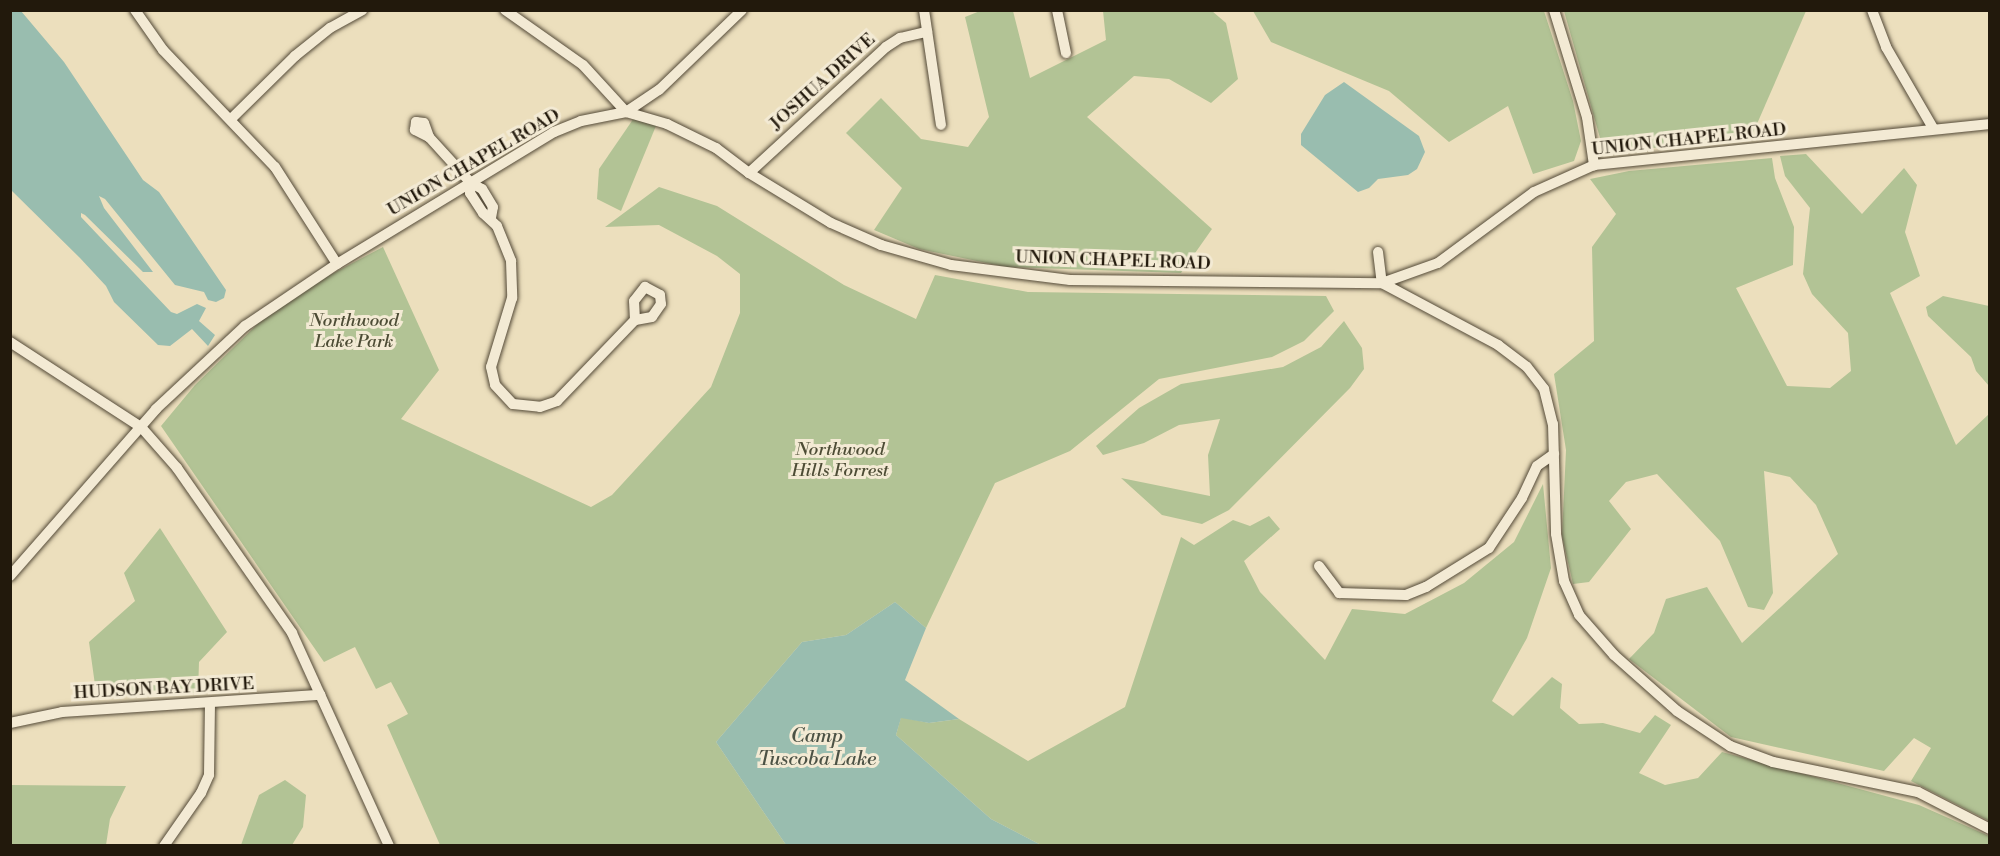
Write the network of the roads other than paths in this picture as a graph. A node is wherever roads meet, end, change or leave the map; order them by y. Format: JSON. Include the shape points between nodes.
{"nodes":[{"id":1,"x":135,"y":10,"type":"edge"},
{"id":2,"x":362,"y":10,"type":"edge"},
{"id":3,"x":505,"y":10,"type":"edge"},
{"id":4,"x":742,"y":10,"type":"edge"},
{"id":5,"x":924,"y":10,"type":"edge"},
{"id":6,"x":1057,"y":10,"type":"edge"},
{"id":7,"x":1554,"y":10,"type":"edge"},
{"id":8,"x":1872,"y":10,"type":"edge"},
{"id":9,"x":927,"y":32,"type":"junction"},
{"id":10,"x":1066,"y":53,"type":"dead end"},
{"id":11,"x":626,"y":112,"type":"junction"},
{"id":12,"x":231,"y":119,"type":"junction"},
{"id":13,"x":1989,"y":124,"type":"edge"},
{"id":14,"x":941,"y":126,"type":"dead end"},
{"id":15,"x":1933,"y":128,"type":"junction"},
{"id":16,"x":429,"y":137,"type":"dead end"},
{"id":17,"x":1594,"y":165,"type":"junction"},
{"id":18,"x":749,"y":173,"type":"junction"},
{"id":19,"x":471,"y":183,"type":"junction"},
{"id":20,"x":1378,"y":252,"type":"dead end"},
{"id":21,"x":337,"y":264,"type":"junction"},
{"id":22,"x":1382,"y":283,"type":"junction"},
{"id":23,"x":635,"y":320,"type":"dead end"},
{"id":24,"x":10,"y":342,"type":"edge"},
{"id":25,"x":141,"y":427,"type":"junction"},
{"id":26,"x":1554,"y":454,"type":"junction"},
{"id":27,"x":1319,"y":566,"type":"dead end"},
{"id":28,"x":10,"y":576,"type":"edge"},
{"id":29,"x":320,"y":695,"type":"junction"},
{"id":30,"x":210,"y":704,"type":"junction"},
{"id":31,"x":10,"y":723,"type":"edge"},
{"id":32,"x":1989,"y":829,"type":"edge"},
{"id":33,"x":164,"y":846,"type":"edge"},
{"id":34,"x":389,"y":846,"type":"edge"}],
"edges":[{"from":1,"to":12,"type":"street","via":[[163,50]]},
{"from":2,"to":12,"type":"street","via":[[308,45]]},
{"from":3,"to":11,"type":"street","via":[[583,65]]},
{"from":4,"to":11,"type":"street","via":[[659,90]]},
{"from":5,"to":9,"type":"street"},
{"from":6,"to":10,"type":"street"},
{"from":7,"to":17,"type":"street","via":[[1587,117]]},
{"from":8,"to":15,"type":"street","via":[[1886,47]]},
{"from":9,"to":14,"type":"street"},
{"from":9,"to":18,"type":"street","name":"JOSHUA DRIVE","via":[[900,38],[886,47]]},
{"from":11,"to":18,"type":"street","name":"UNION CHAPEL ROAD","via":[[700,139]]},
{"from":11,"to":19,"type":"street","name":"UNION CHAPEL ROAD","via":[[581,121],[554,132]]},
{"from":12,"to":21,"type":"street","via":[[286,182]]},
{"from":13,"to":15,"type":"street","name":"UNION CHAPEL ROAD"},
{"from":15,"to":17,"type":"street","name":"UNION CHAPEL ROAD","via":[[1898,135]]},
{"from":16,"to":19,"type":"street"},
{"from":17,"to":22,"type":"street","name":"UNION CHAPEL ROAD","via":[[1534,192],[1438,263]]},
{"from":18,"to":22,"type":"street","name":"UNION CHAPEL ROAD","via":[[806,210],[881,245],[987,272],[1070,280]]},
{"from":19,"to":21,"type":"street","name":"UNION CHAPEL ROAD"},
{"from":19,"to":23,"type":"street","via":[[482,189],[493,207],[491,218],[509,251],[513,279],[508,316],[494,350],[492,376],[500,392],[513,404],[540,407],[557,401],[604,357]]},
{"from":20,"to":22,"type":"street"},
{"from":21,"to":25,"type":"street","name":"UNION CHAPEL ROAD","via":[[223,344]]},
{"from":22,"to":26,"type":"street","via":[[1410,301],[1467,325],[1527,367],[1544,389],[1550,406]]},
{"from":24,"to":25,"type":"street"},
{"from":25,"to":28,"type":"street","name":"UNION CHAPEL ROAD"},
{"from":25,"to":29,"type":"street","via":[[177,468],[277,610],[301,650]]},
{"from":26,"to":27,"type":"street","via":[[1537,466],[1490,548],[1426,587],[1406,595],[1339,593]]},
{"from":26,"to":32,"type":"street","via":[[1557,553],[1572,603],[1595,636],[1677,711],[1714,738],[1747,754],[1918,792]]},
{"from":29,"to":30,"type":"street","name":"HUDSON BAY DRIVE"},
{"from":29,"to":34,"type":"street"},
{"from":30,"to":31,"type":"street","name":"HUDSON BAY DRIVE","via":[[62,712]]},
{"from":30,"to":33,"type":"street","via":[[209,775]]}]}
